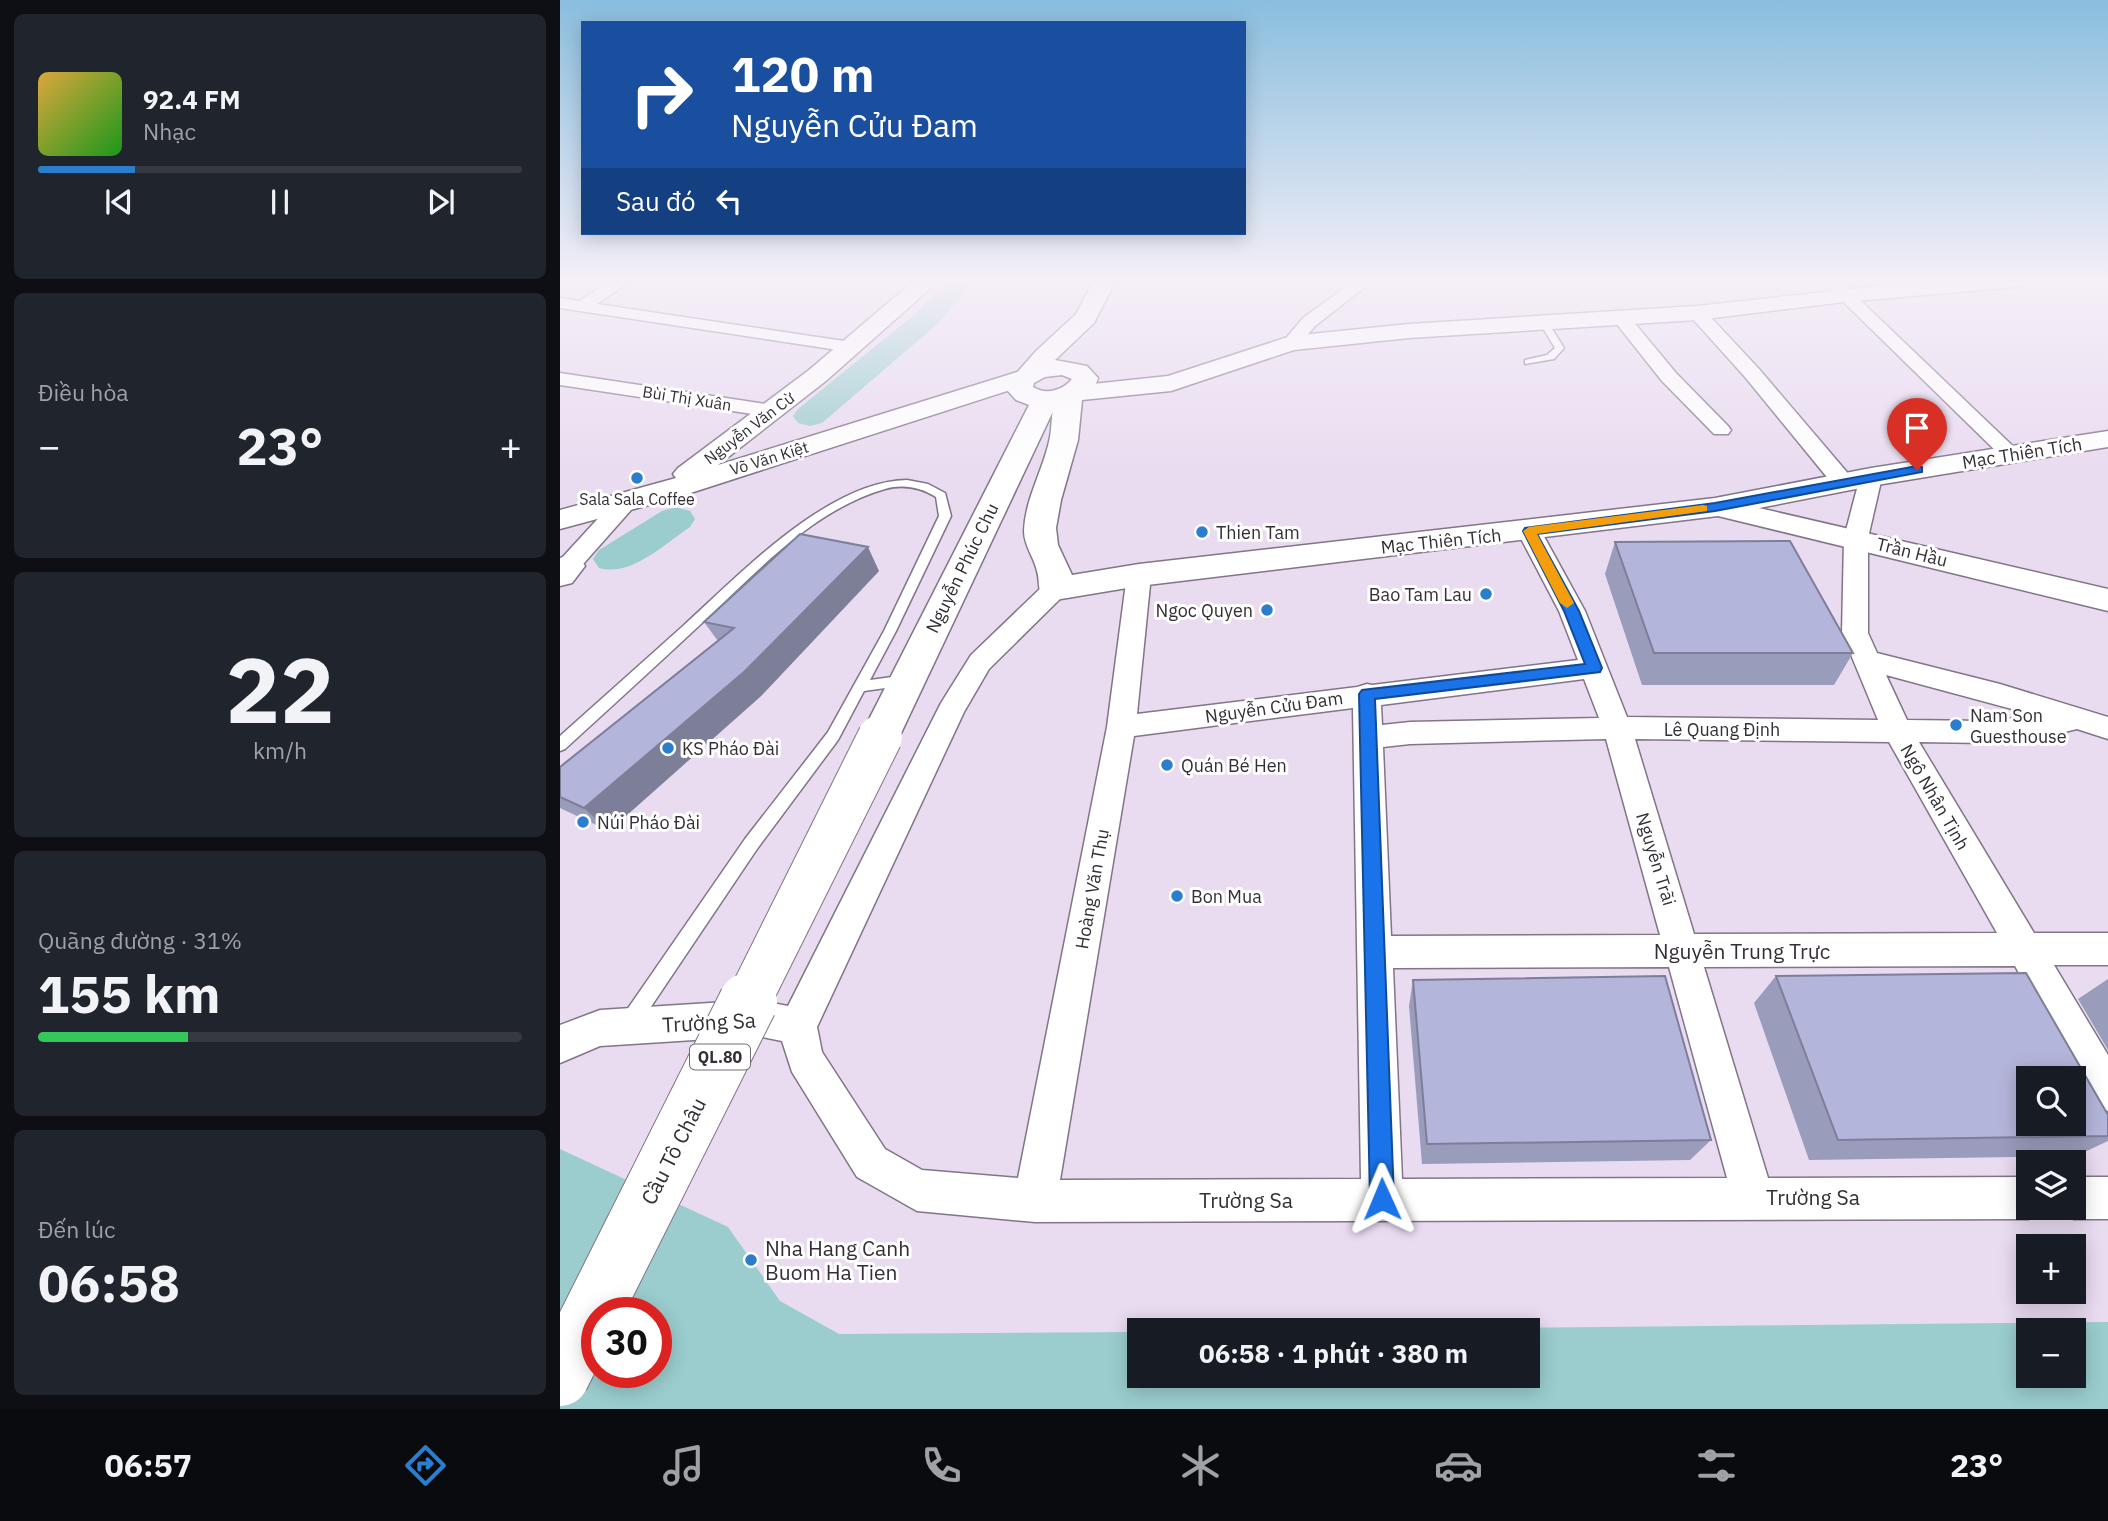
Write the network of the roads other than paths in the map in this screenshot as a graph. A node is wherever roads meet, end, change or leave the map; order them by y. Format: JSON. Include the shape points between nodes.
{"nodes":[{"id":1,"x":843,"y":346,"type":"edge"},
{"id":2,"x":1056,"y":346,"type":"edge"},
{"id":3,"x":1082,"y":346,"type":"edge"},
{"id":4,"x":1281,"y":346,"type":"edge"},
{"id":5,"x":1559,"y":346,"type":"edge"},
{"id":6,"x":1644,"y":346,"type":"edge"},
{"id":7,"x":1727,"y":346,"type":"edge"},
{"id":8,"x":1897,"y":346,"type":"edge"},
{"id":9,"x":851,"y":347,"type":"joint"},
{"id":10,"x":1528,"y":362,"type":"dead end"},
{"id":11,"x":560,"y":379,"type":"edge"},
{"id":12,"x":1054,"y":385,"type":"junction"},
{"id":13,"x":772,"y":411,"type":"junction"},
{"id":14,"x":1721,"y":430,"type":"dead end"},
{"id":15,"x":2108,"y":439,"type":"edge"},
{"id":16,"x":2011,"y":455,"type":"junction"},
{"id":17,"x":1857,"y":480,"type":"junction"},
{"id":18,"x":664,"y":492,"type":"junction"},
{"id":19,"x":560,"y":505,"type":"edge"},
{"id":20,"x":623,"y":505,"type":"junction"},
{"id":21,"x":1715,"y":507,"type":"junction"},
{"id":22,"x":560,"y":520,"type":"edge"},
{"id":23,"x":1529,"y":531,"type":"junction"},
{"id":24,"x":1857,"y":538,"type":"junction"},
{"id":25,"x":564,"y":571,"type":"edge"},
{"id":26,"x":1139,"y":575,"type":"junction"},
{"id":27,"x":1055,"y":589,"type":"junction"},
{"id":28,"x":2108,"y":600,"type":"edge"},
{"id":29,"x":1867,"y":660,"type":"junction"},
{"id":30,"x":1594,"y":668,"type":"junction"},
{"id":31,"x":908,"y":680,"type":"junction"},
{"id":32,"x":859,"y":687,"type":"junction"},
{"id":33,"x":1367,"y":694,"type":"junction"},
{"id":34,"x":2074,"y":719,"type":"junction"},
{"id":35,"x":1121,"y":727,"type":"junction"},
{"id":36,"x":1616,"y":728,"type":"junction"},
{"id":37,"x":2108,"y":728,"type":"edge"},
{"id":38,"x":1896,"y":731,"type":"junction"},
{"id":39,"x":880,"y":737,"type":"joint"},
{"id":40,"x":1370,"y":738,"type":"junction"},
{"id":41,"x":560,"y":745,"type":"edge"},
{"id":42,"x":2024,"y":949,"type":"junction"},
{"id":43,"x":2108,"y":949,"type":"edge"},
{"id":44,"x":1683,"y":951,"type":"junction"},
{"id":45,"x":1376,"y":952,"type":"junction"},
{"id":46,"x":798,"y":1026,"type":"junction"},
{"id":47,"x":627,"y":1027,"type":"junction"},
{"id":48,"x":560,"y":1044,"type":"edge"},
{"id":49,"x":2108,"y":1092,"type":"edge"},
{"id":50,"x":1753,"y":1197,"type":"junction"},
{"id":51,"x":2016,"y":1198,"type":"edge"},
{"id":52,"x":2086,"y":1198,"type":"edge"},
{"id":53,"x":2108,"y":1198,"type":"edge"},
{"id":54,"x":1382,"y":1199,"type":"junction"},
{"id":55,"x":1035,"y":1201,"type":"junction"},
{"id":56,"x":560,"y":1377,"type":"edge"}],
"edges":[{"from":1,"to":9,"type":"street"},
{"from":2,"to":12,"type":"main road","name":"Nguyễn Phúc Chu","via":[[1045,356]]},
{"from":3,"to":12,"type":"main road","name":"Nguyễn Phúc Chu","number":"QL.80"},
{"from":4,"to":12,"type":"main road","name":"Võ Văn Kiệt","via":[[1171,383]]},
{"from":5,"to":10,"type":"lane","via":[[1557,354]]},
{"from":6,"to":14,"type":"street"},
{"from":7,"to":17,"type":"street"},
{"from":8,"to":16,"type":"street"},
{"from":9,"to":13,"type":"main road","name":"Nguyễn Văn Cừ"},
{"from":11,"to":13,"type":"street","name":"Bùi Thị Xuân"},
{"from":12,"to":18,"type":"main road","name":"Võ Văn Kiệt","via":[[981,407],[916,414]]},
{"from":12,"to":27,"type":"main road","via":[[1065,433],[1040,530],[1042,546],[1058,575]]},
{"from":12,"to":31,"type":"main road","name":"Nguyễn Phúc Chu","number":"QL.80"},
{"from":13,"to":18,"type":"main road","name":"Nguyễn Văn Cừ"},
{"from":15,"to":16,"type":"main road","name":"Mạc Thiên Tích"},
{"from":16,"to":17,"type":"main road","name":"Mạc Thiên Tích"},
{"from":17,"to":21,"type":"main road","name":"Mạc Thiên Tích"},
{"from":17,"to":24,"type":"street","name":"Ngô Nhân Tịnh"},
{"from":18,"to":20,"type":"main road","name":"Võ Văn Kiệt"},
{"from":19,"to":20,"type":"main road","name":"Võ Văn Kiệt"},
{"from":20,"to":22,"type":"main road","name":"Võ Văn Kiệt"},
{"from":20,"to":25,"type":"street"},
{"from":21,"to":23,"type":"main road","name":"Mạc Thiên Tích"},
{"from":21,"to":24,"type":"main road","name":"Trần Hầu"},
{"from":23,"to":26,"type":"main road","name":"Mạc Thiên Tích"},
{"from":23,"to":30,"type":"street","name":"Nguyễn Trãi","via":[[1572,611]]},
{"from":24,"to":28,"type":"main road","name":"Trần Hầu"},
{"from":24,"to":29,"type":"street","name":"Ngô Nhân Tịnh","via":[[1855,633]]},
{"from":26,"to":27,"type":"main road","name":"Mạc Thiên Tích"},
{"from":26,"to":35,"type":"street","name":"Hoàng Văn Thụ"},
{"from":27,"to":46,"type":"street","via":[[980,662],[951,710]]},
{"from":29,"to":34,"type":"street","via":[[2000,694]]},
{"from":29,"to":38,"type":"street","name":"Ngô Nhân Tịnh"},
{"from":30,"to":33,"type":"street","name":"Nguyễn Cửu Đam"},
{"from":30,"to":36,"type":"street","name":"Nguyễn Trãi"},
{"from":31,"to":32,"type":"lane"},
{"from":31,"to":39,"type":"main road","name":"Nguyễn Phúc Chu","number":"QL.80"},
{"from":32,"to":41,"type":"lane","via":[[945,516],[941,495],[925,484],[872,489],[807,524]]},
{"from":32,"to":47,"type":"lane","via":[[834,736],[751,844]]},
{"from":33,"to":35,"type":"street","name":"Nguyễn Cửu Đam"},
{"from":33,"to":40,"type":"street"},
{"from":34,"to":37,"type":"street"},
{"from":34,"to":38,"type":"street","name":"Lê Quang Định","via":[[2031,729]]},
{"from":35,"to":55,"type":"street","name":"Hoàng Văn Thụ"},
{"from":36,"to":38,"type":"street","name":"Lê Quang Định"},
{"from":36,"to":40,"type":"street","name":"Lê Quang Định"},
{"from":36,"to":44,"type":"street","name":"Nguyễn Trãi"},
{"from":38,"to":42,"type":"street","name":"Ngô Nhân Tịnh"},
{"from":39,"to":56,"type":"main road","name":"Cầu Tô Châu","number":"QL.80","bridge":true},
{"from":40,"to":45,"type":"street"},
{"from":42,"to":43,"type":"street","name":"Nguyễn Trung Trực"},
{"from":42,"to":44,"type":"street","name":"Nguyễn Trung Trực"},
{"from":42,"to":49,"type":"street","name":"Ngô Nhân Tịnh"},
{"from":44,"to":45,"type":"street","name":"Nguyễn Trung Trực"},
{"from":44,"to":50,"type":"street","name":"Nguyễn Trãi"},
{"from":45,"to":54,"type":"street"},
{"from":46,"to":47,"type":"street","name":"Trường Sa","via":[[757,1018]]},
{"from":46,"to":55,"type":"street","name":"Trường Sa","via":[[805,1059],[871,1163],[917,1190]]},
{"from":47,"to":48,"type":"street","name":"Trường Sa","via":[[600,1028]]},
{"from":50,"to":51,"type":"street","name":"Trường Sa"},
{"from":50,"to":54,"type":"street","name":"Trường Sa"},
{"from":52,"to":53,"type":"street"},
{"from":54,"to":55,"type":"street","name":"Trường Sa"}]}
